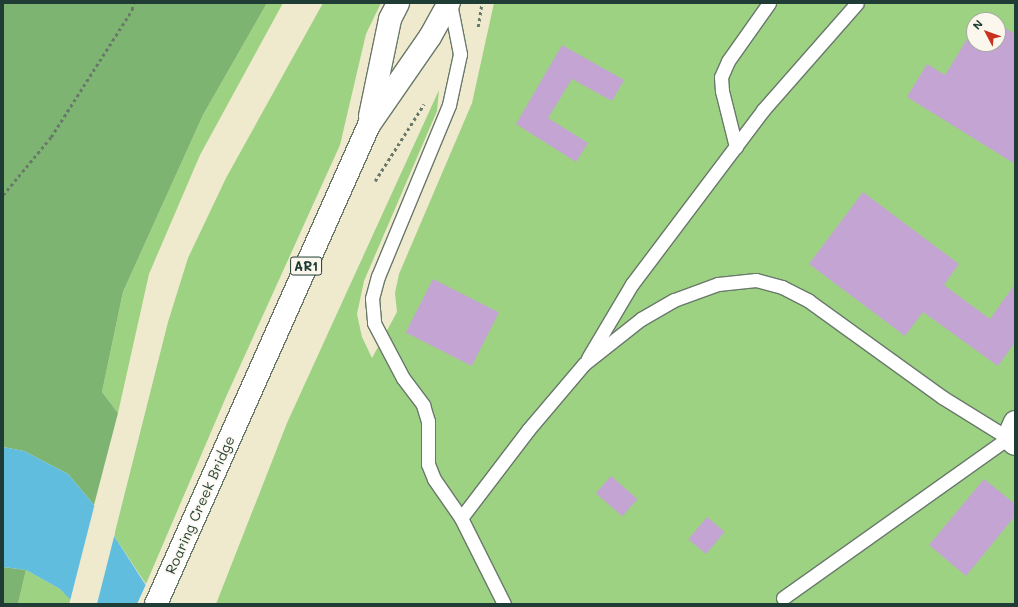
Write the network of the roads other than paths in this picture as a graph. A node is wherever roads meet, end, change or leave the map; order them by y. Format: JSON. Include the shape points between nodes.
{"nodes":[{"id":1,"x":398,"y":3,"type":"edge"},
{"id":2,"x":449,"y":3,"type":"edge"},
{"id":3,"x":769,"y":3,"type":"edge"},
{"id":4,"x":857,"y":3,"type":"edge"},
{"id":5,"x":369,"y":125,"type":"junction"},
{"id":6,"x":736,"y":147,"type":"junction"},
{"id":7,"x":584,"y":364,"type":"junction"},
{"id":8,"x":1013,"y":435,"type":"edge"},
{"id":9,"x":461,"y":518,"type":"junction"},
{"id":10,"x":783,"y":598,"type":"dead end"},
{"id":11,"x":156,"y":604,"type":"edge"},
{"id":12,"x":504,"y":604,"type":"edge"}],
"edges":[{"from":1,"to":5,"type":"highway","number":"AR1","via":[[390,19]]},
{"from":2,"to":5,"type":"highway","number":"AR1","via":[[430,37]]},
{"from":2,"to":9,"type":"lane","via":[[460,54],[449,105],[378,276],[372,298],[374,323],[385,346],[424,405],[428,421],[428,464],[434,479]]},
{"from":3,"to":6,"type":"lane","via":[[728,61],[721,77]]},
{"from":4,"to":6,"type":"lane","via":[[763,110]]},
{"from":5,"to":11,"type":"highway","name":"Roaring Creek Bridge","number":"AR1"},
{"from":6,"to":7,"type":"lane","via":[[632,284]]},
{"from":7,"to":8,"type":"lane","via":[[641,319],[674,300],[718,284],[756,280],[782,287],[809,301],[942,397]]},
{"from":7,"to":9,"type":"lane","via":[[528,430]]},
{"from":8,"to":10,"type":"lane"},
{"from":9,"to":12,"type":"lane"}]}
